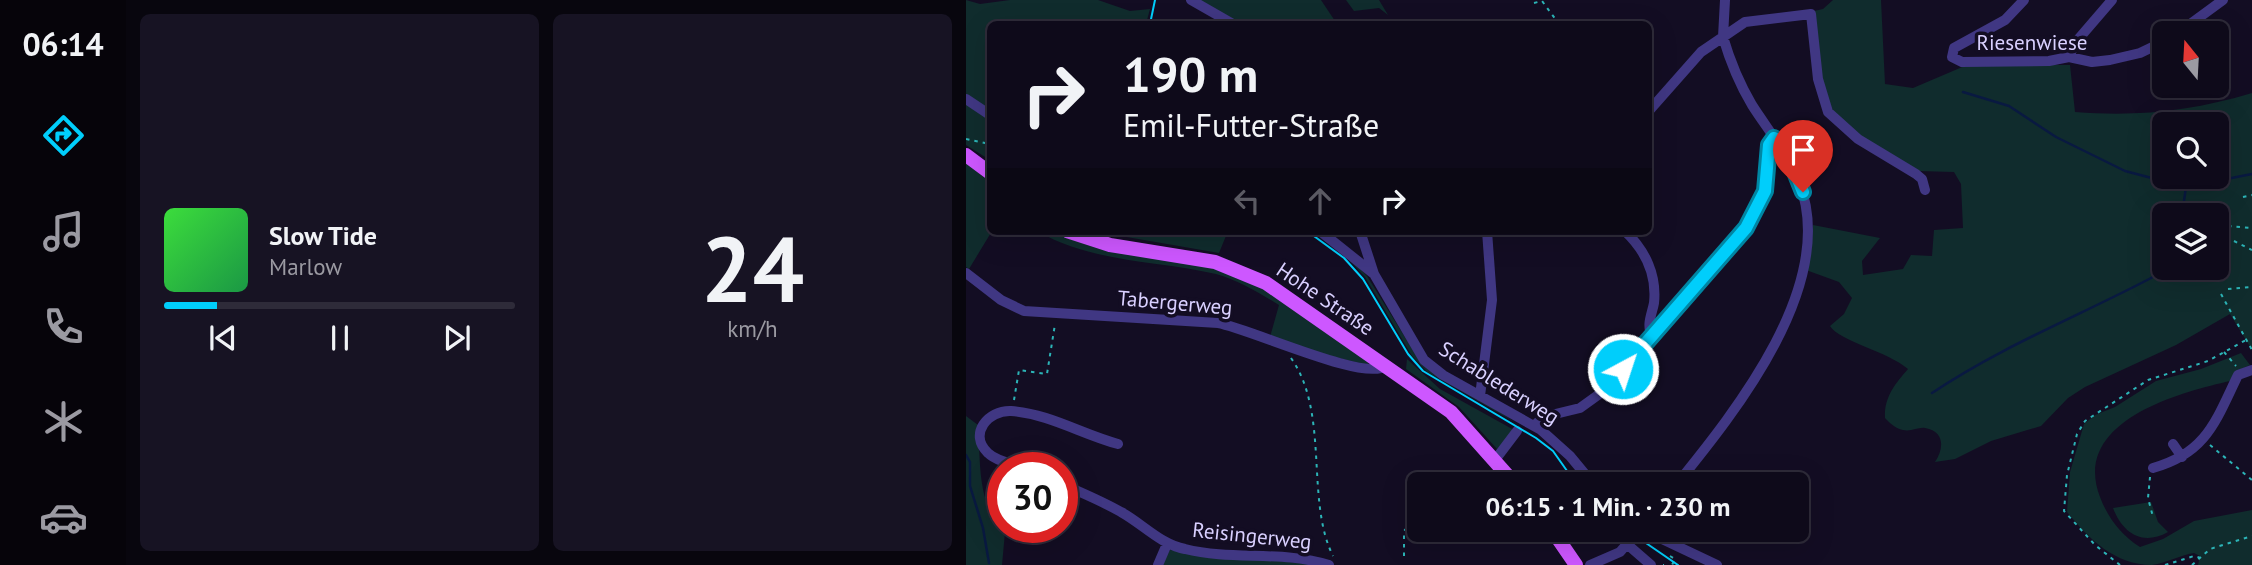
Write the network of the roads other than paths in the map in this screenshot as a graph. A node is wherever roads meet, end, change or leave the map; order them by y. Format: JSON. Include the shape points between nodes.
{"nodes":[{"id":1,"x":1191,"y":0,"type":"edge"},
{"id":2,"x":1725,"y":0,"type":"edge"},
{"id":3,"x":2024,"y":0,"type":"edge"},
{"id":4,"x":2112,"y":0,"type":"edge"},
{"id":5,"x":2223,"y":0,"type":"edge"},
{"id":6,"x":1228,"y":21,"type":"edge"},
{"id":7,"x":2194,"y":21,"type":"edge"},
{"id":8,"x":1723,"y":37,"type":"junction"},
{"id":9,"x":2152,"y":46,"type":"edge"},
{"id":10,"x":2069,"y":57,"type":"junction"},
{"id":11,"x":966,"y":99,"type":"edge"},
{"id":12,"x":1652,"y":108,"type":"edge"},
{"id":13,"x":987,"y":114,"type":"edge"},
{"id":14,"x":1774,"y":138,"type":"junction"},
{"id":15,"x":966,"y":155,"type":"edge"},
{"id":16,"x":987,"y":171,"type":"edge"},
{"id":17,"x":1925,"y":190,"type":"dead end"},
{"id":18,"x":1079,"y":235,"type":"edge"},
{"id":19,"x":1325,"y":235,"type":"edge"},
{"id":20,"x":1361,"y":235,"type":"edge"},
{"id":21,"x":1487,"y":235,"type":"edge"},
{"id":22,"x":1628,"y":235,"type":"edge"},
{"id":23,"x":966,"y":273,"type":"edge"},
{"id":24,"x":1374,"y":275,"type":"junction"},
{"id":25,"x":1651,"y":335,"type":"junction"},
{"id":26,"x":1385,"y":366,"type":"junction"},
{"id":27,"x":2247,"y":371,"type":"edge"},
{"id":28,"x":1480,"y":396,"type":"junction"},
{"id":29,"x":1520,"y":425,"type":"junction"},
{"id":30,"x":1535,"y":425,"type":"junction"},
{"id":31,"x":1118,"y":444,"type":"dead end"},
{"id":32,"x":2173,"y":444,"type":"dead end"},
{"id":33,"x":988,"y":452,"type":"edge"},
{"id":34,"x":2182,"y":457,"type":"junction"},
{"id":35,"x":1495,"y":460,"type":"junction"},
{"id":36,"x":2153,"y":468,"type":"dead end"},
{"id":37,"x":1505,"y":472,"type":"edge"},
{"id":38,"x":1583,"y":472,"type":"edge"},
{"id":39,"x":1685,"y":472,"type":"edge"},
{"id":40,"x":1078,"y":492,"type":"edge"},
{"id":41,"x":1560,"y":542,"type":"edge"},
{"id":42,"x":1631,"y":542,"type":"edge"},
{"id":43,"x":1667,"y":542,"type":"edge"},
{"id":44,"x":1167,"y":544,"type":"junction"},
{"id":45,"x":1628,"y":545,"type":"junction"},
{"id":46,"x":1332,"y":563,"type":"edge"},
{"id":47,"x":1158,"y":565,"type":"edge"},
{"id":48,"x":1576,"y":565,"type":"edge"},
{"id":49,"x":1590,"y":565,"type":"edge"},
{"id":50,"x":1651,"y":565,"type":"edge"},
{"id":51,"x":1717,"y":565,"type":"edge"}],
"edges":[{"from":1,"to":6,"type":"street"},
{"from":2,"to":8,"type":"street"},
{"from":3,"to":10,"type":"street","name":"Riesenwiese","via":[[2005,20],[1954,48],[1952,57],[1962,62]]},
{"from":4,"to":10,"type":"street","via":[[2075,43]]},
{"from":5,"to":7,"type":"street"},
{"from":8,"to":12,"type":"street","via":[[1702,52]]},
{"from":8,"to":14,"type":"street","via":[[1741,85]]},
{"from":8,"to":17,"type":"street","via":[[1745,22],[1811,14],[1815,62],[1828,112],[1858,139],[1922,179]]},
{"from":9,"to":10,"type":"street","name":"Riesenwiese","via":[[2117,59],[2092,62]]},
{"from":11,"to":13,"type":"street"},
{"from":14,"to":25,"type":"street","via":[[1769,145],[1765,191],[1746,228]]},
{"from":14,"to":39,"type":"street","via":[[1796,175],[1808,213],[1808,245],[1795,294],[1766,361]]},
{"from":15,"to":16,"type":"main road"},
{"from":18,"to":26,"type":"main road","name":"Hohe Straße","via":[[1236,269],[1286,296]]},
{"from":19,"to":24,"type":"street"},
{"from":20,"to":24,"type":"street","name":"Schablederweg"},
{"from":21,"to":28,"type":"street","via":[[1492,300]]},
{"from":22,"to":25,"type":"street","via":[[1644,255],[1652,278]]},
{"from":23,"to":26,"type":"street","name":"Tabergerweg","via":[[1024,311],[1218,323],[1370,370]]},
{"from":24,"to":28,"type":"street","name":"Schablederweg","via":[[1424,360]]},
{"from":25,"to":30,"type":"street","via":[[1593,400],[1543,417]]},
{"from":26,"to":35,"type":"main road","name":"Hohe Straße","via":[[1451,412]]},
{"from":27,"to":34,"type":"street","via":[[2219,418]]},
{"from":28,"to":29,"type":"street","name":"Schablederweg"},
{"from":29,"to":30,"type":"street","name":"Schablederweg"},
{"from":29,"to":35,"type":"street"},
{"from":30,"to":38,"type":"street","name":"Schablederweg"},
{"from":31,"to":33,"type":"street","via":[[1084,435],[1055,419],[1012,411],[988,417],[982,425],[981,438]]},
{"from":32,"to":34,"type":"street"},
{"from":34,"to":36,"type":"street"},
{"from":35,"to":37,"type":"main road","name":"Hohe Straße"},
{"from":40,"to":44,"type":"street","name":"Reisingerweg","via":[[1119,511]]},
{"from":41,"to":48,"type":"main road"},
{"from":42,"to":45,"type":"street"},
{"from":43,"to":51,"type":"street"},
{"from":44,"to":46,"type":"street","name":"Reisingerweg","via":[[1208,554],[1298,557]]},
{"from":44,"to":47,"type":"street"},
{"from":45,"to":49,"type":"street"},
{"from":45,"to":50,"type":"street"}]}
